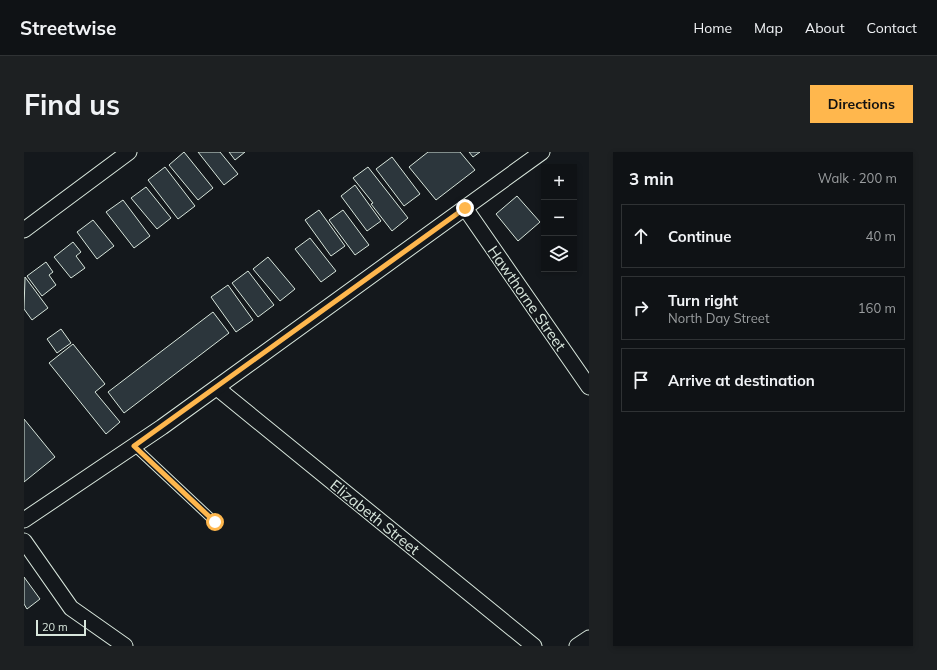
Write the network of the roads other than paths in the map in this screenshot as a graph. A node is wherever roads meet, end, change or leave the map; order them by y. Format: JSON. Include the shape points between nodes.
{"nodes":[{"id":1,"x":129,"y":152,"type":"edge"},
{"id":2,"x":542,"y":152,"type":"edge"},
{"id":3,"x":465,"y":208,"type":"junction"},
{"id":4,"x":24,"y":230,"type":"edge"},
{"id":5,"x":589,"y":387,"type":"edge"},
{"id":6,"x":217,"y":388,"type":"junction"},
{"id":7,"x":134,"y":446,"type":"junction"},
{"id":8,"x":24,"y":520,"type":"edge"},
{"id":9,"x":215,"y":522,"type":"dead end"},
{"id":10,"x":24,"y":541,"type":"edge"},
{"id":11,"x":589,"y":638,"type":"edge"},
{"id":12,"x":125,"y":646,"type":"edge"},
{"id":13,"x":534,"y":646,"type":"edge"},
{"id":14,"x":577,"y":646,"type":"edge"}],
"edges":[{"from":1,"to":4,"type":"street"},
{"from":2,"to":3,"type":"street"},
{"from":3,"to":5,"type":"street","name":"Hawthorne Street"},
{"from":3,"to":6,"type":"street"},
{"from":6,"to":7,"type":"street"},
{"from":6,"to":13,"type":"street","name":"Elizabeth Street"},
{"from":7,"to":8,"type":"street"},
{"from":7,"to":9,"type":"lane"},
{"from":10,"to":12,"type":"street","via":[[71,608]]},
{"from":11,"to":14,"type":"street"}]}
